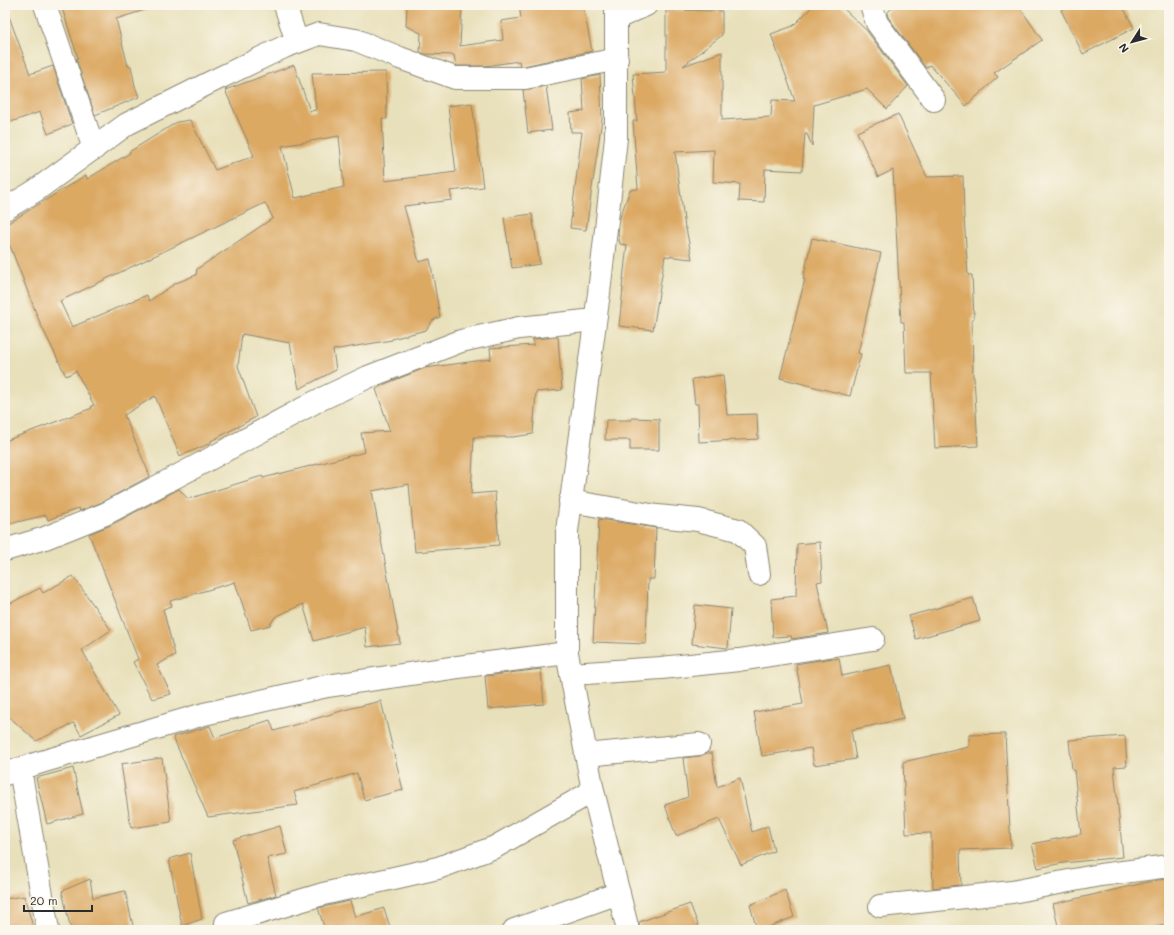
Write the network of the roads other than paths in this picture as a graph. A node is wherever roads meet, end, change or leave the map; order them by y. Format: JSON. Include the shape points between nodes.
{"nodes":[{"id":1,"x":45,"y":5,"type":"edge"},
{"id":2,"x":285,"y":5,"type":"edge"},
{"id":3,"x":646,"y":5,"type":"edge"},
{"id":4,"x":871,"y":5,"type":"edge"},
{"id":5,"x":617,"y":11,"type":"edge"},
{"id":6,"x":297,"y":42,"type":"junction"},
{"id":7,"x":617,"y":59,"type":"junction"},
{"id":8,"x":934,"y":100,"type":"dead end"},
{"id":9,"x":94,"y":149,"type":"junction"},
{"id":10,"x":5,"y":209,"type":"edge"},
{"id":11,"x":595,"y":320,"type":"junction"},
{"id":12,"x":570,"y":501,"type":"junction"},
{"id":13,"x":5,"y":550,"type":"edge"},
{"id":14,"x":759,"y":574,"type":"dead end"},
{"id":15,"x":873,"y":639,"type":"dead end"},
{"id":16,"x":567,"y":653,"type":"junction"},
{"id":17,"x":571,"y":674,"type":"junction"},
{"id":18,"x":699,"y":744,"type":"dead end"},
{"id":19,"x":586,"y":755,"type":"junction"},
{"id":20,"x":13,"y":771,"type":"edge"},
{"id":21,"x":593,"y":791,"type":"junction"},
{"id":22,"x":1169,"y":866,"type":"edge"},
{"id":23,"x":619,"y":893,"type":"junction"},
{"id":24,"x":880,"y":906,"type":"dead end"},
{"id":25,"x":226,"y":923,"type":"dead end"},
{"id":26,"x":48,"y":930,"type":"edge"},
{"id":27,"x":514,"y":930,"type":"edge"},
{"id":28,"x":628,"y":930,"type":"edge"}],
"edges":[{"from":1,"to":9,"type":"street"},
{"from":2,"to":6,"type":"street"},
{"from":3,"to":5,"type":"street"},
{"from":4,"to":8,"type":"street","via":[[877,23]]},
{"from":5,"to":7,"type":"street"},
{"from":6,"to":7,"type":"street","via":[[319,34],[356,40],[455,78],[525,78]]},
{"from":6,"to":9,"type":"street","via":[[127,124]]},
{"from":7,"to":11,"type":"street","via":[[616,138]]},
{"from":9,"to":10,"type":"street"},
{"from":11,"to":12,"type":"street"},
{"from":11,"to":13,"type":"street","via":[[519,328],[461,341],[375,374],[318,401],[105,514],[45,538]]},
{"from":12,"to":14,"type":"street","via":[[657,516],[698,520],[738,530],[755,546]]},
{"from":12,"to":16,"type":"street","via":[[567,531]]},
{"from":15,"to":17,"type":"street","via":[[739,660]]},
{"from":16,"to":17,"type":"street"},
{"from":16,"to":20,"type":"street","via":[[327,686],[204,714]]},
{"from":17,"to":19,"type":"street"},
{"from":18,"to":19,"type":"street"},
{"from":19,"to":21,"type":"street"},
{"from":20,"to":26,"type":"street"},
{"from":21,"to":23,"type":"street"},
{"from":21,"to":25,"type":"street","via":[[495,847],[438,868],[323,894]]},
{"from":22,"to":24,"type":"street","via":[[1100,875],[1012,892]]},
{"from":23,"to":27,"type":"street"},
{"from":23,"to":28,"type":"street"}]}
